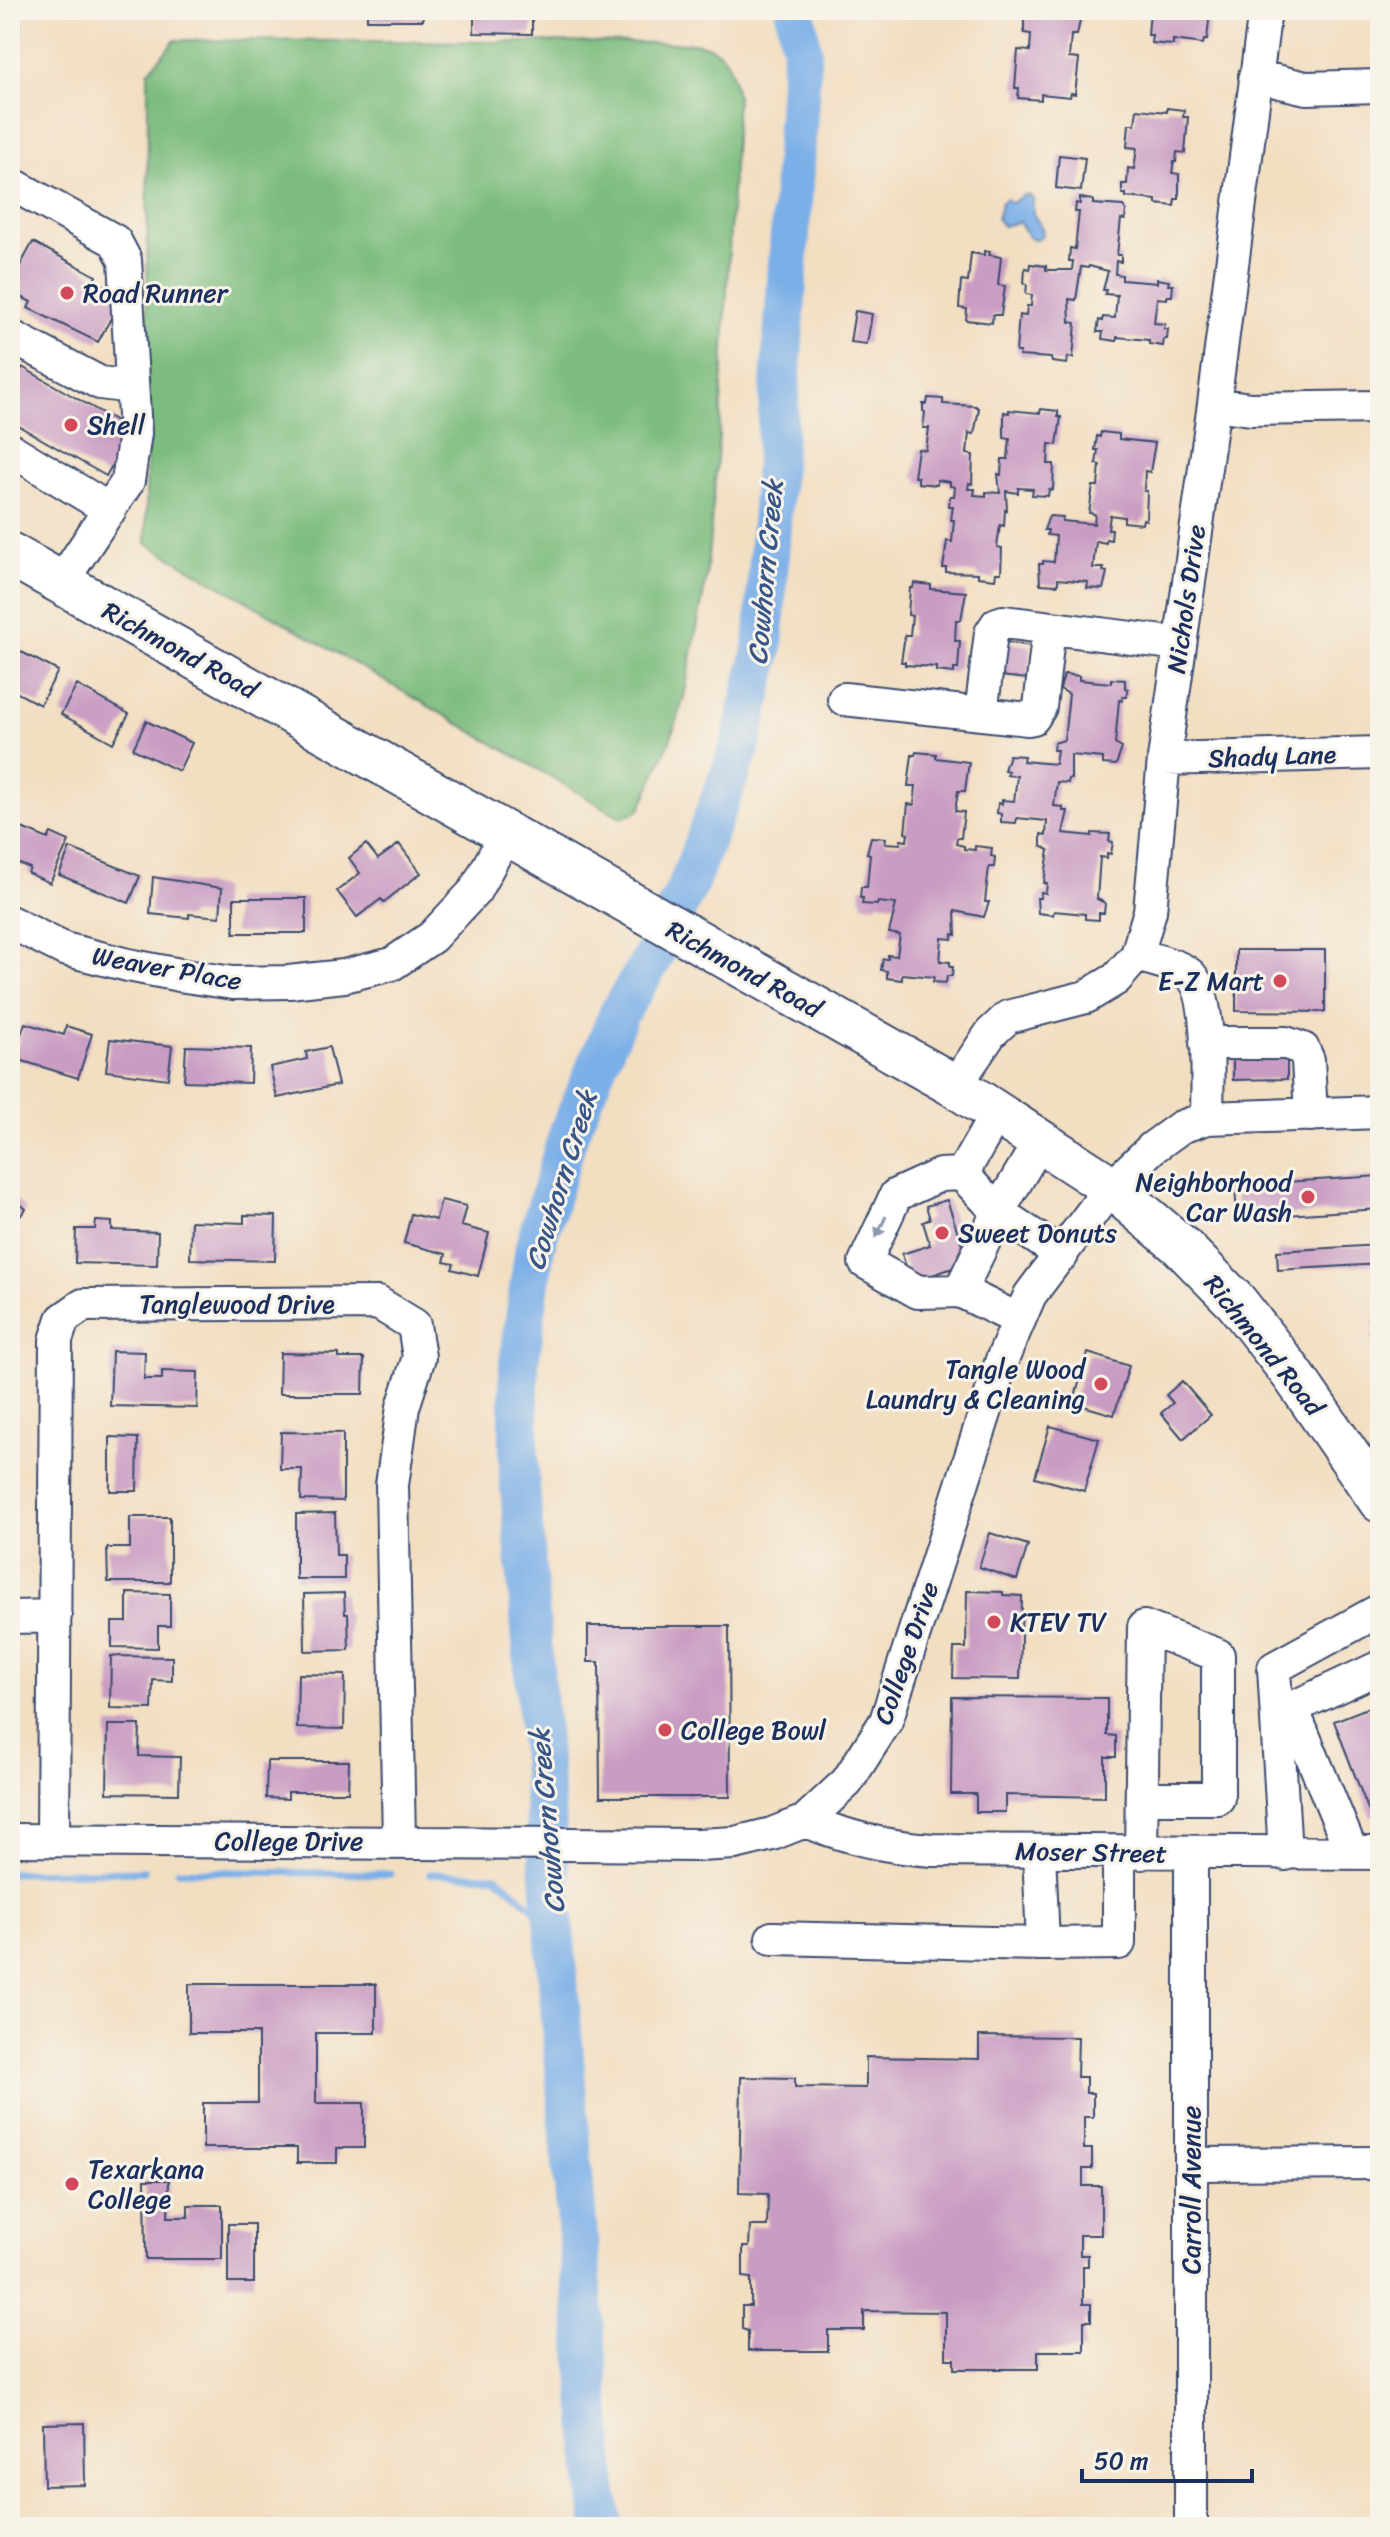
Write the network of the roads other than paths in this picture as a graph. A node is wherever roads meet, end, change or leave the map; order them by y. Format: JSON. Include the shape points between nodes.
{"nodes":[{"id":1,"x":1265,"y":10,"type":"edge"},
{"id":2,"x":1255,"y":76,"type":"junction"},
{"id":3,"x":1380,"y":86,"type":"edge"},
{"id":4,"x":10,"y":183,"type":"edge"},
{"id":5,"x":10,"y":336,"type":"edge"},
{"id":6,"x":132,"y":387,"type":"junction"},
{"id":7,"x":1214,"y":404,"type":"junction"},
{"id":8,"x":1380,"y":407,"type":"edge"},
{"id":9,"x":10,"y":449,"type":"edge"},
{"id":10,"x":110,"y":510,"type":"junction"},
{"id":11,"x":10,"y":554,"type":"edge"},
{"id":12,"x":61,"y":583,"type":"junction"},
{"id":13,"x":1049,"y":628,"type":"junction"},
{"id":14,"x":1180,"y":644,"type":"junction"},
{"id":15,"x":844,"y":699,"type":"dead end"},
{"id":16,"x":981,"y":714,"type":"junction"},
{"id":17,"x":1380,"y":753,"type":"edge"},
{"id":18,"x":1164,"y":759,"type":"junction"},
{"id":19,"x":506,"y":834,"type":"junction"},
{"id":20,"x":10,"y":922,"type":"edge"},
{"id":21,"x":1137,"y":955,"type":"junction"},
{"id":22,"x":1206,"y":1043,"type":"junction"},
{"id":23,"x":955,"y":1086,"type":"junction"},
{"id":24,"x":1380,"y":1112,"type":"edge"},
{"id":25,"x":997,"y":1113,"type":"junction"},
{"id":26,"x":1311,"y":1115,"type":"junction"},
{"id":27,"x":1207,"y":1118,"type":"junction"},
{"id":28,"x":1040,"y":1141,"type":"junction"},
{"id":29,"x":962,"y":1174,"type":"junction"},
{"id":30,"x":1111,"y":1187,"type":"junction"},
{"id":31,"x":998,"y":1212,"type":"junction"},
{"id":32,"x":1062,"y":1255,"type":"junction"},
{"id":33,"x":960,"y":1291,"type":"junction"},
{"id":34,"x":1019,"y":1320,"type":"junction"},
{"id":35,"x":1378,"y":1494,"type":"edge"},
{"id":36,"x":1380,"y":1610,"type":"edge"},
{"id":37,"x":55,"y":1616,"type":"junction"},
{"id":38,"x":10,"y":1617,"type":"edge"},
{"id":39,"x":1380,"y":1667,"type":"edge"},
{"id":40,"x":1285,"y":1712,"type":"junction"},
{"id":41,"x":1142,"y":1798,"type":"junction"},
{"id":42,"x":805,"y":1821,"type":"junction"},
{"id":43,"x":10,"y":1840,"type":"edge"},
{"id":44,"x":53,"y":1841,"type":"junction"},
{"id":45,"x":399,"y":1841,"type":"junction"},
{"id":46,"x":1039,"y":1851,"type":"junction"},
{"id":47,"x":1130,"y":1852,"type":"junction"},
{"id":48,"x":1191,"y":1853,"type":"junction"},
{"id":49,"x":1366,"y":1853,"type":"edge"},
{"id":50,"x":1285,"y":1854,"type":"junction"},
{"id":51,"x":772,"y":1938,"type":"dead end"},
{"id":52,"x":1043,"y":1944,"type":"junction"},
{"id":53,"x":1380,"y":2163,"type":"edge"},
{"id":54,"x":1191,"y":2164,"type":"junction"},
{"id":55,"x":1191,"y":2527,"type":"edge"}],
"edges":[{"from":1,"to":2,"type":"street","name":"Nichols Drive"},
{"from":2,"to":3,"type":"street","via":[[1306,88]]},
{"from":2,"to":7,"type":"street","name":"Nichols Drive"},
{"from":4,"to":6,"type":"street","via":[[115,241],[122,250]]},
{"from":5,"to":6,"type":"street","via":[[100,383]]},
{"from":6,"to":10,"type":"street","via":[[135,433],[128,481]]},
{"from":7,"to":8,"type":"street","via":[[1251,409]]},
{"from":7,"to":14,"type":"street","name":"Nichols Drive"},
{"from":9,"to":10,"type":"street"},
{"from":10,"to":12,"type":"street"},
{"from":11,"to":12,"type":"main road","name":"Richmond Road"},
{"from":12,"to":19,"type":"main road","name":"Richmond Road"},
{"from":13,"to":14,"type":"street"},
{"from":13,"to":16,"type":"street","via":[[1037,713],[1028,719]]},
{"from":13,"to":16,"type":"street","via":[[1003,622],[994,627]]},
{"from":14,"to":18,"type":"street","name":"Nichols Drive"},
{"from":15,"to":16,"type":"street"},
{"from":17,"to":18,"type":"street","name":"Shady Lane"},
{"from":18,"to":21,"type":"street","name":"Nichols Drive","via":[[1150,911]]},
{"from":19,"to":20,"type":"street","name":"Weaver Place","via":[[475,891],[432,937],[392,964],[344,976],[233,983],[185,976],[64,949]]},
{"from":19,"to":23,"type":"main road","name":"Richmond Road"},
{"from":21,"to":22,"type":"street","via":[[1186,971],[1194,979],[1201,990]]},
{"from":21,"to":23,"type":"street","name":"Nichols Drive","via":[[1116,979],[1086,997],[1008,1017]]},
{"from":22,"to":26,"type":"street","via":[[1286,1043],[1303,1049]]},
{"from":22,"to":27,"type":"street"},
{"from":23,"to":25,"type":"main road","name":"Richmond Road"},
{"from":24,"to":26,"type":"street","name":"College Drive"},
{"from":25,"to":28,"type":"main road","name":"Richmond Road"},
{"from":25,"to":29,"type":"street"},
{"from":26,"to":27,"type":"street","name":"College Drive"},
{"from":27,"to":30,"type":"street","name":"College Drive","via":[[1181,1127]]},
{"from":28,"to":30,"type":"main road","name":"Richmond Road"},
{"from":28,"to":31,"type":"street"},
{"from":29,"to":31,"type":"street"},
{"from":29,"to":33,"type":"street","one_way":true,"via":[[940,1175],[896,1195],[865,1262],[918,1292]]},
{"from":30,"to":32,"type":"street","name":"College Drive"},
{"from":30,"to":35,"type":"main road","name":"Richmond Road","via":[[1181,1246],[1237,1303]]},
{"from":31,"to":32,"type":"street"},
{"from":31,"to":33,"type":"street"},
{"from":32,"to":34,"type":"street","name":"College Drive","via":[[1030,1295]]},
{"from":33,"to":34,"type":"street"},
{"from":34,"to":42,"type":"street","name":"College Drive","via":[[886,1721],[847,1782]]},
{"from":36,"to":40,"type":"street","via":[[1274,1668]]},
{"from":37,"to":38,"type":"street"},
{"from":37,"to":44,"type":"street","name":"Tanglewood Drive"},
{"from":37,"to":45,"type":"street","name":"Tanglewood Drive","via":[[56,1340],[63,1319],[83,1305],[378,1303],[414,1325],[419,1357],[403,1407],[392,1485]]},
{"from":39,"to":40,"type":"street"},
{"from":40,"to":49,"type":"street"},
{"from":40,"to":50,"type":"street"},
{"from":41,"to":41,"type":"street","via":[[1142,1783],[1144,1627],[1218,1655],[1218,1798]]},
{"from":41,"to":47,"type":"street"},
{"from":42,"to":45,"type":"street","name":"College Drive","via":[[735,1843]]},
{"from":42,"to":46,"type":"street","name":"Moser Street","via":[[895,1848]]},
{"from":43,"to":44,"type":"street","name":"College Drive"},
{"from":44,"to":45,"type":"street","name":"College Drive"},
{"from":46,"to":47,"type":"street","name":"Moser Street"},
{"from":46,"to":52,"type":"street"},
{"from":47,"to":48,"type":"street","name":"Moser Street"},
{"from":47,"to":52,"type":"street","via":[[1119,1943]]},
{"from":48,"to":50,"type":"street","name":"Moser Street"},
{"from":48,"to":54,"type":"street","name":"Carroll Avenue"},
{"from":49,"to":50,"type":"street","name":"Moser Street"},
{"from":51,"to":52,"type":"street"},
{"from":53,"to":54,"type":"street"},
{"from":54,"to":55,"type":"street","name":"Carroll Avenue"}]}
